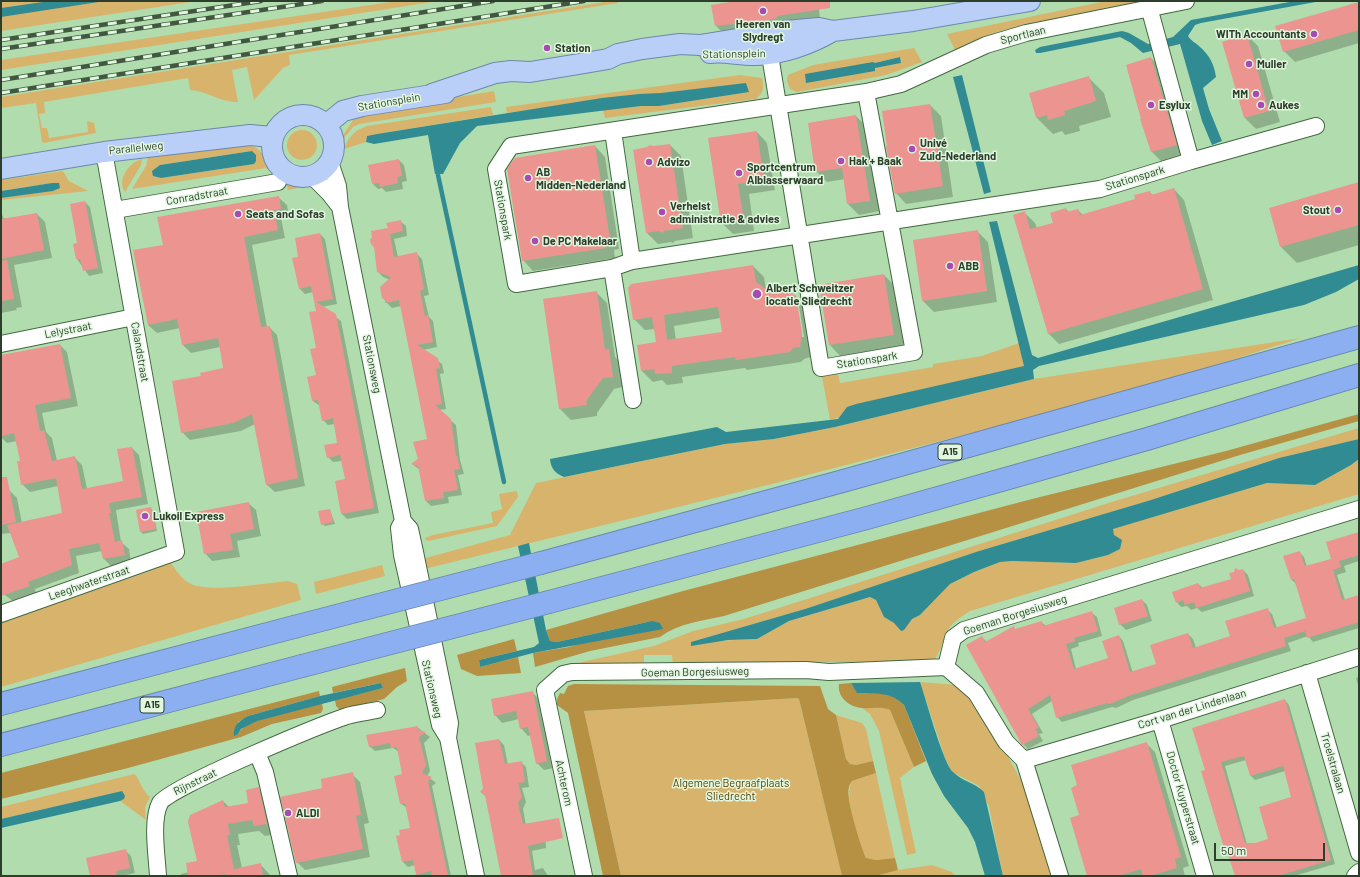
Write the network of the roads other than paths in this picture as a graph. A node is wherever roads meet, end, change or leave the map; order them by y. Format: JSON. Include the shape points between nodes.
{"nodes":[{"id":1,"x":1030,"y":1,"type":"edge"},
{"id":2,"x":1186,"y":1,"type":"edge"},
{"id":3,"x":1149,"y":7,"type":"junction"},
{"id":4,"x":769,"y":44,"type":"junction"},
{"id":5,"x":866,"y":92,"type":"junction"},
{"id":6,"x":780,"y":106,"type":"junction"},
{"id":7,"x":326,"y":125,"type":"junction"},
{"id":8,"x":1316,"y":126,"type":"dead end"},
{"id":9,"x":614,"y":130,"type":"junction"},
{"id":10,"x":272,"y":137,"type":"junction"},
{"id":11,"x":104,"y":152,"type":"junction"},
{"id":12,"x":1191,"y":161,"type":"junction"},
{"id":13,"x":330,"y":162,"type":"junction"},
{"id":14,"x":1,"y":169,"type":"edge"},
{"id":15,"x":312,"y":176,"type":"junction"},
{"id":16,"x":278,"y":182,"type":"dead end"},
{"id":17,"x":340,"y":207,"type":"junction"},
{"id":18,"x":115,"y":210,"type":"junction"},
{"id":19,"x":889,"y":222,"type":"junction"},
{"id":20,"x":799,"y":236,"type":"junction"},
{"id":21,"x":632,"y":261,"type":"junction"},
{"id":22,"x":612,"y":268,"type":"junction"},
{"id":23,"x":134,"y":317,"type":"junction"},
{"id":24,"x":1359,"y":337,"type":"edge"},
{"id":25,"x":1,"y":344,"type":"edge"},
{"id":26,"x":1359,"y":374,"type":"edge"},
{"id":27,"x":633,"y":400,"type":"dead end"},
{"id":28,"x":1359,"y":509,"type":"edge"},
{"id":29,"x":176,"y":552,"type":"joint"},
{"id":30,"x":1,"y":614,"type":"edge"},
{"id":31,"x":1359,"y":657,"type":"edge"},
{"id":32,"x":946,"y":666,"type":"junction"},
{"id":33,"x":1307,"y":673,"type":"junction"},
{"id":34,"x":545,"y":690,"type":"joint"},
{"id":35,"x":1,"y":704,"type":"edge"},
{"id":36,"x":377,"y":710,"type":"dead end"},
{"id":37,"x":1160,"y":720,"type":"junction"},
{"id":38,"x":1,"y":745,"type":"edge"},
{"id":39,"x":257,"y":753,"type":"junction"},
{"id":40,"x":1024,"y":760,"type":"junction"},
{"id":41,"x":1359,"y":853,"type":"edge"},
{"id":42,"x":1359,"y":872,"type":"edge"},
{"id":43,"x":158,"y":876,"type":"edge"},
{"id":44,"x":288,"y":876,"type":"edge"},
{"id":45,"x":476,"y":876,"type":"edge"},
{"id":46,"x":584,"y":876,"type":"edge"},
{"id":47,"x":1060,"y":876,"type":"edge"},
{"id":48,"x":1205,"y":876,"type":"edge"},
{"id":49,"x":1355,"y":876,"type":"edge"}],
"edges":[{"from":1,"to":4,"type":"main road","name":"Stationsplein","via":[[920,20],[833,31],[808,44]]},
{"from":2,"to":3,"type":"street","name":"Sportlaan"},
{"from":3,"to":5,"type":"street","name":"Sportlaan","via":[[1026,33],[986,45],[906,82]]},
{"from":3,"to":12,"type":"street"},
{"from":4,"to":6,"type":"street","name":"Stationspark"},
{"from":4,"to":7,"type":"main road","name":"Stationsplein","via":[[756,55],[720,52],[618,65],[608,59],[530,72],[495,73],[432,94],[343,111]]},
{"from":5,"to":6,"type":"street","name":"Stationspark"},
{"from":5,"to":19,"type":"street","name":"Stationspark"},
{"from":6,"to":9,"type":"street","name":"Stationspark"},
{"from":6,"to":20,"type":"street","name":"Stationspark"},
{"from":7,"to":10,"type":"main road","via":[[312,116],[296,115],[281,123]]},
{"from":7,"to":13,"type":"main road","via":[[334,143]]},
{"from":8,"to":12,"type":"street","name":"Stationspark"},
{"from":9,"to":21,"type":"street"},
{"from":9,"to":22,"type":"street","name":"Stationspark","via":[[511,146],[496,170],[516,284]]},
{"from":10,"to":11,"type":"main road","name":"Parallelweg","via":[[250,134]]},
{"from":10,"to":15,"type":"main road","via":[[272,154],[281,169],[295,176]]},
{"from":11,"to":14,"type":"main road","name":"Parallelweg"},
{"from":11,"to":18,"type":"street","name":"Calandstraat"},
{"from":12,"to":19,"type":"street","name":"Stationspark","via":[[1100,189]]},
{"from":13,"to":15,"type":"main road"},
{"from":13,"to":17,"type":"street","name":"Stationsweg","via":[[338,186]]},
{"from":15,"to":17,"type":"street","name":"Stationsweg"},
{"from":16,"to":18,"type":"street","name":"Conradstraat"},
{"from":17,"to":45,"type":"street","name":"Stationsweg","via":[[403,521],[399,528],[402,555],[440,725],[448,738]]},
{"from":18,"to":23,"type":"street","name":"Calandstraat"},
{"from":19,"to":20,"type":"street","name":"Stationspark"},
{"from":19,"to":20,"type":"street","name":"Stationspark","via":[[914,352],[821,368]]},
{"from":20,"to":21,"type":"street","name":"Stationspark"},
{"from":21,"to":22,"type":"street","name":"Stationspark"},
{"from":22,"to":27,"type":"street"},
{"from":23,"to":25,"type":"street","name":"Lelystraat"},
{"from":23,"to":29,"type":"street","name":"Calandstraat"},
{"from":24,"to":35,"type":"highway","number":"A15","bridge":true,"via":[[843,482]]},
{"from":26,"to":38,"type":"highway","number":"A15","bridge":true,"via":[[1147,439],[874,516]]},
{"from":28,"to":32,"type":"street","name":"Goeman Borgesiusweg","via":[[964,630],[953,638]]},
{"from":29,"to":30,"type":"street","name":"Leeghwaterstraat"},
{"from":31,"to":33,"type":"street","name":"Cort van der Lindenlaan"},
{"from":32,"to":34,"type":"street","name":"Goeman Borgesiusweg","via":[[829,672],[572,672],[563,674]]},
{"from":32,"to":40,"type":"street","via":[[976,693],[1006,742]]},
{"from":33,"to":37,"type":"street","name":"Cort van der Lindenlaan"},
{"from":33,"to":41,"type":"street","name":"Troelstralaan"},
{"from":34,"to":46,"type":"street","name":"Achterom"},
{"from":36,"to":39,"type":"street","name":"Rijnstraat","via":[[347,716]]},
{"from":37,"to":40,"type":"street","name":"Cort van der Lindenlaan"},
{"from":37,"to":48,"type":"street","name":"Doctor Kuyperstraat"},
{"from":39,"to":43,"type":"street","name":"Rijnstraat","via":[[173,791],[160,802],[156,822]]},
{"from":39,"to":44,"type":"street","via":[[265,772]]},
{"from":40,"to":47,"type":"street"},
{"from":42,"to":49,"type":"street"}]}
